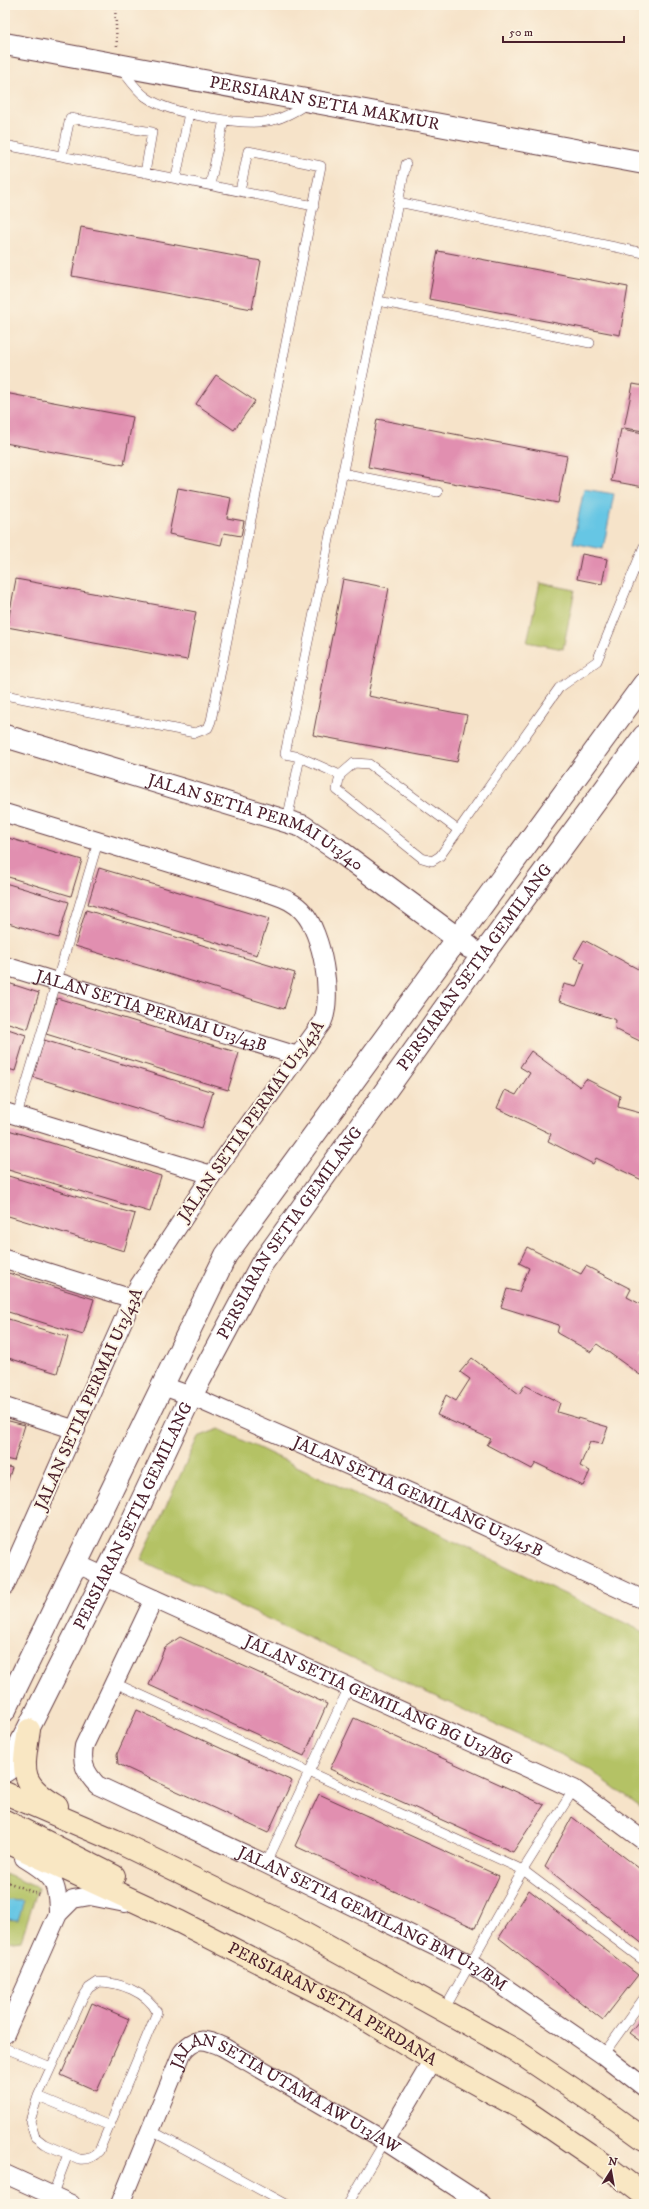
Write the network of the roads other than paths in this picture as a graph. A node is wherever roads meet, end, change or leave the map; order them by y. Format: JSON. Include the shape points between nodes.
{"nodes":[{"id":1,"x":5,"y":44,"type":"edge"},
{"id":2,"x":118,"y":65,"type":"junction"},
{"id":3,"x":311,"y":101,"type":"junction"},
{"id":4,"x":189,"y":113,"type":"junction"},
{"id":5,"x":224,"y":120,"type":"junction"},
{"id":6,"x":5,"y":146,"type":"edge"},
{"id":7,"x":62,"y":156,"type":"junction"},
{"id":8,"x":644,"y":163,"type":"edge"},
{"id":9,"x":406,"y":164,"type":"dead end"},
{"id":10,"x":145,"y":172,"type":"junction"},
{"id":11,"x":176,"y":178,"type":"junction"},
{"id":12,"x":210,"y":185,"type":"junction"},
{"id":13,"x":240,"y":191,"type":"junction"},
{"id":14,"x":398,"y":202,"type":"junction"},
{"id":15,"x":314,"y":206,"type":"junction"},
{"id":16,"x":644,"y":253,"type":"edge"},
{"id":17,"x":378,"y":301,"type":"junction"},
{"id":18,"x":590,"y":343,"type":"dead end"},
{"id":19,"x":342,"y":473,"type":"junction"},
{"id":20,"x":438,"y":492,"type":"dead end"},
{"id":21,"x":644,"y":546,"type":"edge"},
{"id":22,"x":644,"y":684,"type":"edge"},
{"id":23,"x":5,"y":695,"type":"edge"},
{"id":24,"x":5,"y":736,"type":"edge"},
{"id":25,"x":644,"y":736,"type":"edge"},
{"id":26,"x":300,"y":757,"type":"junction"},
{"id":27,"x":340,"y":775,"type":"junction"},
{"id":28,"x":5,"y":813,"type":"edge"},
{"id":29,"x":287,"y":821,"type":"junction"},
{"id":30,"x":458,"y":830,"type":"junction"},
{"id":31,"x":98,"y":842,"type":"junction"},
{"id":32,"x":457,"y":939,"type":"junction"},
{"id":33,"x":482,"y":956,"type":"junction"},
{"id":34,"x":5,"y":966,"type":"edge"},
{"id":35,"x":56,"y":982,"type":"junction"},
{"id":36,"x":298,"y":1056,"type":"junction"},
{"id":37,"x":11,"y":1113,"type":"edge"},
{"id":38,"x":212,"y":1175,"type":"junction"},
{"id":39,"x":5,"y":1259,"type":"edge"},
{"id":40,"x":133,"y":1299,"type":"junction"},
{"id":41,"x":163,"y":1386,"type":"junction"},
{"id":42,"x":191,"y":1396,"type":"junction"},
{"id":43,"x":5,"y":1407,"type":"edge"},
{"id":44,"x":76,"y":1430,"type":"junction"},
{"id":45,"x":11,"y":1556,"type":"edge"},
{"id":46,"x":77,"y":1564,"type":"junction"},
{"id":47,"x":104,"y":1576,"type":"junction"},
{"id":48,"x":5,"y":1586,"type":"edge"},
{"id":49,"x":154,"y":1599,"type":"junction"},
{"id":50,"x":644,"y":1600,"type":"edge"},
{"id":51,"x":115,"y":1683,"type":"junction"},
{"id":52,"x":349,"y":1687,"type":"junction"},
{"id":53,"x":5,"y":1710,"type":"edge"},
{"id":54,"x":29,"y":1730,"type":"junction"},
{"id":55,"x":5,"y":1771,"type":"edge"},
{"id":56,"x":309,"y":1772,"type":"junction"},
{"id":57,"x":574,"y":1789,"type":"junction"},
{"id":58,"x":5,"y":1793,"type":"edge"},
{"id":59,"x":5,"y":1822,"type":"edge"},
{"id":60,"x":114,"y":1840,"type":"junction"},
{"id":61,"x":5,"y":1841,"type":"edge"},
{"id":62,"x":644,"y":1841,"type":"edge"},
{"id":63,"x":5,"y":1847,"type":"edge"},
{"id":64,"x":266,"y":1864,"type":"junction"},
{"id":65,"x":523,"y":1870,"type":"junction"},
{"id":66,"x":58,"y":1908,"type":"junction"},
{"id":67,"x":158,"y":1912,"type":"junction"},
{"id":68,"x":180,"y":1922,"type":"junction"},
{"id":69,"x":644,"y":1961,"type":"edge"},
{"id":70,"x":471,"y":1964,"type":"junction"},
{"id":71,"x":644,"y":1998,"type":"edge"},
{"id":72,"x":444,"y":2010,"type":"junction"},
{"id":73,"x":5,"y":2034,"type":"edge"},
{"id":74,"x":5,"y":2048,"type":"edge"},
{"id":75,"x":603,"y":2056,"type":"junction"},
{"id":76,"x":433,"y":2060,"type":"junction"},
{"id":77,"x":51,"y":2067,"type":"junction"},
{"id":78,"x":644,"y":2087,"type":"edge"},
{"id":79,"x":38,"y":2096,"type":"junction"},
{"id":80,"x":624,"y":2125,"type":"junction"},
{"id":81,"x":110,"y":2126,"type":"junction"},
{"id":82,"x":150,"y":2130,"type":"junction"},
{"id":83,"x":644,"y":2139,"type":"edge"},
{"id":84,"x":386,"y":2142,"type":"junction"},
{"id":85,"x":644,"y":2150,"type":"edge"},
{"id":86,"x":68,"y":2154,"type":"junction"},
{"id":87,"x":5,"y":2174,"type":"edge"},
{"id":88,"x":644,"y":2195,"type":"edge"},
{"id":89,"x":50,"y":2200,"type":"edge"},
{"id":90,"x":72,"y":2204,"type":"edge"},
{"id":91,"x":120,"y":2204,"type":"edge"},
{"id":92,"x":286,"y":2204,"type":"edge"},
{"id":93,"x":348,"y":2204,"type":"edge"},
{"id":94,"x":482,"y":2204,"type":"edge"}],
"edges":[{"from":1,"to":2,"type":"street","name":"PERSIARAN SETIA MAKMUR"},
{"from":2,"to":3,"type":"street","name":"PERSIARAN SETIA MAKMUR"},
{"from":2,"to":4,"type":"lane","via":[[145,97],[169,108]]},
{"from":3,"to":5,"type":"lane","via":[[292,114],[273,120]]},
{"from":3,"to":8,"type":"street","name":"PERSIARAN SETIA MAKMUR"},
{"from":4,"to":5,"type":"lane"},
{"from":4,"to":11,"type":"lane"},
{"from":5,"to":12,"type":"lane"},
{"from":6,"to":7,"type":"lane"},
{"from":7,"to":10,"type":"lane"},
{"from":7,"to":10,"type":"lane","via":[[70,118],[152,132]]},
{"from":9,"to":14,"type":"lane"},
{"from":10,"to":11,"type":"lane"},
{"from":11,"to":12,"type":"lane"},
{"from":12,"to":13,"type":"lane"},
{"from":13,"to":15,"type":"lane"},
{"from":13,"to":15,"type":"lane","via":[[248,151],[321,166]]},
{"from":14,"to":16,"type":"lane"},
{"from":14,"to":17,"type":"lane"},
{"from":15,"to":23,"type":"lane","via":[[208,728],[195,733]]},
{"from":17,"to":18,"type":"lane"},
{"from":17,"to":19,"type":"lane"},
{"from":19,"to":20,"type":"lane"},
{"from":19,"to":26,"type":"lane","via":[[285,754]]},
{"from":21,"to":30,"type":"lane","via":[[597,661],[559,688]]},
{"from":22,"to":32,"type":"street","name":"PERSIARAN SETIA GEMILANG"},
{"from":24,"to":29,"type":"street","name":"JALAN SETIA PERMAI U13/40"},
{"from":25,"to":33,"type":"street","name":"PERSIARAN SETIA GEMILANG"},
{"from":26,"to":27,"type":"lane"},
{"from":26,"to":29,"type":"lane"},
{"from":27,"to":30,"type":"lane","via":[[354,763],[369,764]]},
{"from":27,"to":30,"type":"lane","via":[[337,790],[422,858],[432,861],[440,856]]},
{"from":28,"to":31,"type":"street","name":"JALAN SETIA PERMAI U13/43A"},
{"from":29,"to":32,"type":"street","name":"JALAN SETIA PERMAI U13/40","via":[[302,826],[338,850]]},
{"from":31,"to":35,"type":"lane"},
{"from":31,"to":36,"type":"street","name":"JALAN SETIA PERMAI U13/43A","via":[[272,894],[304,912],[316,932],[328,1003],[322,1023]]},
{"from":32,"to":33,"type":"street","name":"JALAN SETIA PERMAI U13/40"},
{"from":32,"to":41,"type":"street","name":"PERSIARAN SETIA GEMILANG","via":[[226,1255]]},
{"from":33,"to":42,"type":"street","name":"PERSIARAN SETIA GEMILANG","via":[[261,1265]]},
{"from":34,"to":35,"type":"street","name":"JALAN SETIA PERMAI U13/43B"},
{"from":35,"to":36,"type":"street","name":"JALAN SETIA PERMAI U13/43B"},
{"from":35,"to":37,"type":"lane"},
{"from":36,"to":38,"type":"street","name":"JALAN SETIA PERMAI U13/43A"},
{"from":37,"to":38,"type":"street"},
{"from":38,"to":40,"type":"street","name":"JALAN SETIA PERMAI U13/43A","via":[[164,1246]]},
{"from":39,"to":40,"type":"street"},
{"from":40,"to":44,"type":"street","name":"JALAN SETIA PERMAI U13/43A"},
{"from":41,"to":42,"type":"street","name":"JALAN SETIA GEMILANG U13/45B"},
{"from":41,"to":46,"type":"street","name":"PERSIARAN SETIA GEMILANG"},
{"from":42,"to":47,"type":"street","name":"PERSIARAN SETIA GEMILANG"},
{"from":42,"to":50,"type":"street","name":"JALAN SETIA GEMILANG U13/45B","via":[[461,1515]]},
{"from":43,"to":44,"type":"street"},
{"from":44,"to":45,"type":"street","name":"JALAN SETIA PERMAI U13/43A"},
{"from":45,"to":48,"type":"street","name":"JALAN SETIA PERMAI U13/43A"},
{"from":46,"to":47,"type":"street","name":"JALAN SETIA GEMILANG BG U13/BG"},
{"from":46,"to":53,"type":"street","name":"PERSIARAN SETIA GEMILANG"},
{"from":47,"to":49,"type":"street","name":"JALAN SETIA GEMILANG BG U13/BG"},
{"from":47,"to":54,"type":"street","name":"PERSIARAN SETIA GEMILANG"},
{"from":49,"to":51,"type":"street"},
{"from":49,"to":52,"type":"street","name":"JALAN SETIA GEMILANG BG U13/BG"},
{"from":51,"to":56,"type":"lane"},
{"from":51,"to":64,"type":"street","name":"JALAN SETIA GEMILANG BM U13/BM","via":[[84,1746],[82,1761],[87,1775],[97,1785],[117,1795]]},
{"from":52,"to":56,"type":"lane"},
{"from":52,"to":57,"type":"street","name":"JALAN SETIA GEMILANG BG U13/BG"},
{"from":54,"to":55,"type":"street","name":"PERSIARAN SETIA GEMILANG"},
{"from":54,"to":60,"type":"main road","via":[[25,1756],[25,1772],[29,1785],[42,1797]]},
{"from":56,"to":64,"type":"lane"},
{"from":56,"to":65,"type":"lane"},
{"from":57,"to":62,"type":"street","name":"JALAN SETIA GEMILANG BG U13/BG"},
{"from":57,"to":65,"type":"lane"},
{"from":58,"to":60,"type":"main road"},
{"from":59,"to":68,"type":"main road","via":[[108,1872]]},
{"from":60,"to":72,"type":"main road","via":[[285,1923]]},
{"from":61,"to":67,"type":"main road","name":"PERSIARAN SETIA PERDANA"},
{"from":63,"to":66,"type":"street","via":[[42,1870],[53,1880],[58,1894]]},
{"from":64,"to":70,"type":"street","name":"JALAN SETIA GEMILANG BM U13/BM"},
{"from":65,"to":69,"type":"lane"},
{"from":65,"to":70,"type":"lane"},
{"from":66,"to":67,"type":"street","via":[[73,1899],[90,1896],[113,1899]]},
{"from":66,"to":73,"type":"street"},
{"from":67,"to":68,"type":"main road","name":"PERSIARAN SETIA PERDANA"},
{"from":68,"to":76,"type":"main road","name":"PERSIARAN SETIA PERDANA","via":[[336,2001]]},
{"from":70,"to":72,"type":"lane"},
{"from":70,"to":75,"type":"street","name":"JALAN SETIA GEMILANG BM U13/BM"},
{"from":71,"to":75,"type":"lane"},
{"from":72,"to":80,"type":"main road","via":[[515,2050]]},
{"from":74,"to":77,"type":"lane"},
{"from":75,"to":78,"type":"street","name":"JALAN SETIA GEMILANG BM U13/BM"},
{"from":76,"to":84,"type":"street"},
{"from":76,"to":88,"type":"main road","name":"PERSIARAN SETIA PERDANA","via":[[526,2111]]},
{"from":77,"to":79,"type":"lane"},
{"from":77,"to":81,"type":"lane","via":[[82,1997],[98,1982],[123,1986],[144,1996],[153,2004],[157,2012],[155,2021]]},
{"from":79,"to":81,"type":"lane"},
{"from":79,"to":86,"type":"lane","via":[[30,2121],[35,2137],[44,2144]]},
{"from":80,"to":83,"type":"main road"},
{"from":80,"to":85,"type":"main road"},
{"from":81,"to":86,"type":"lane","via":[[100,2151],[95,2156],[85,2160]]},
{"from":82,"to":84,"type":"street","name":"JALAN SETIA UTAMA AW U13/AW","via":[[182,2053],[188,2044],[198,2040],[222,2047]]},
{"from":82,"to":91,"type":"street","name":"JALAN SETIA UTAMA AW U13/AW"},
{"from":82,"to":92,"type":"lane"},
{"from":84,"to":93,"type":"lane"},
{"from":84,"to":94,"type":"street","name":"JALAN SETIA UTAMA AW U13/AW"},
{"from":86,"to":89,"type":"lane"},
{"from":87,"to":89,"type":"street"},
{"from":89,"to":90,"type":"street"}]}
